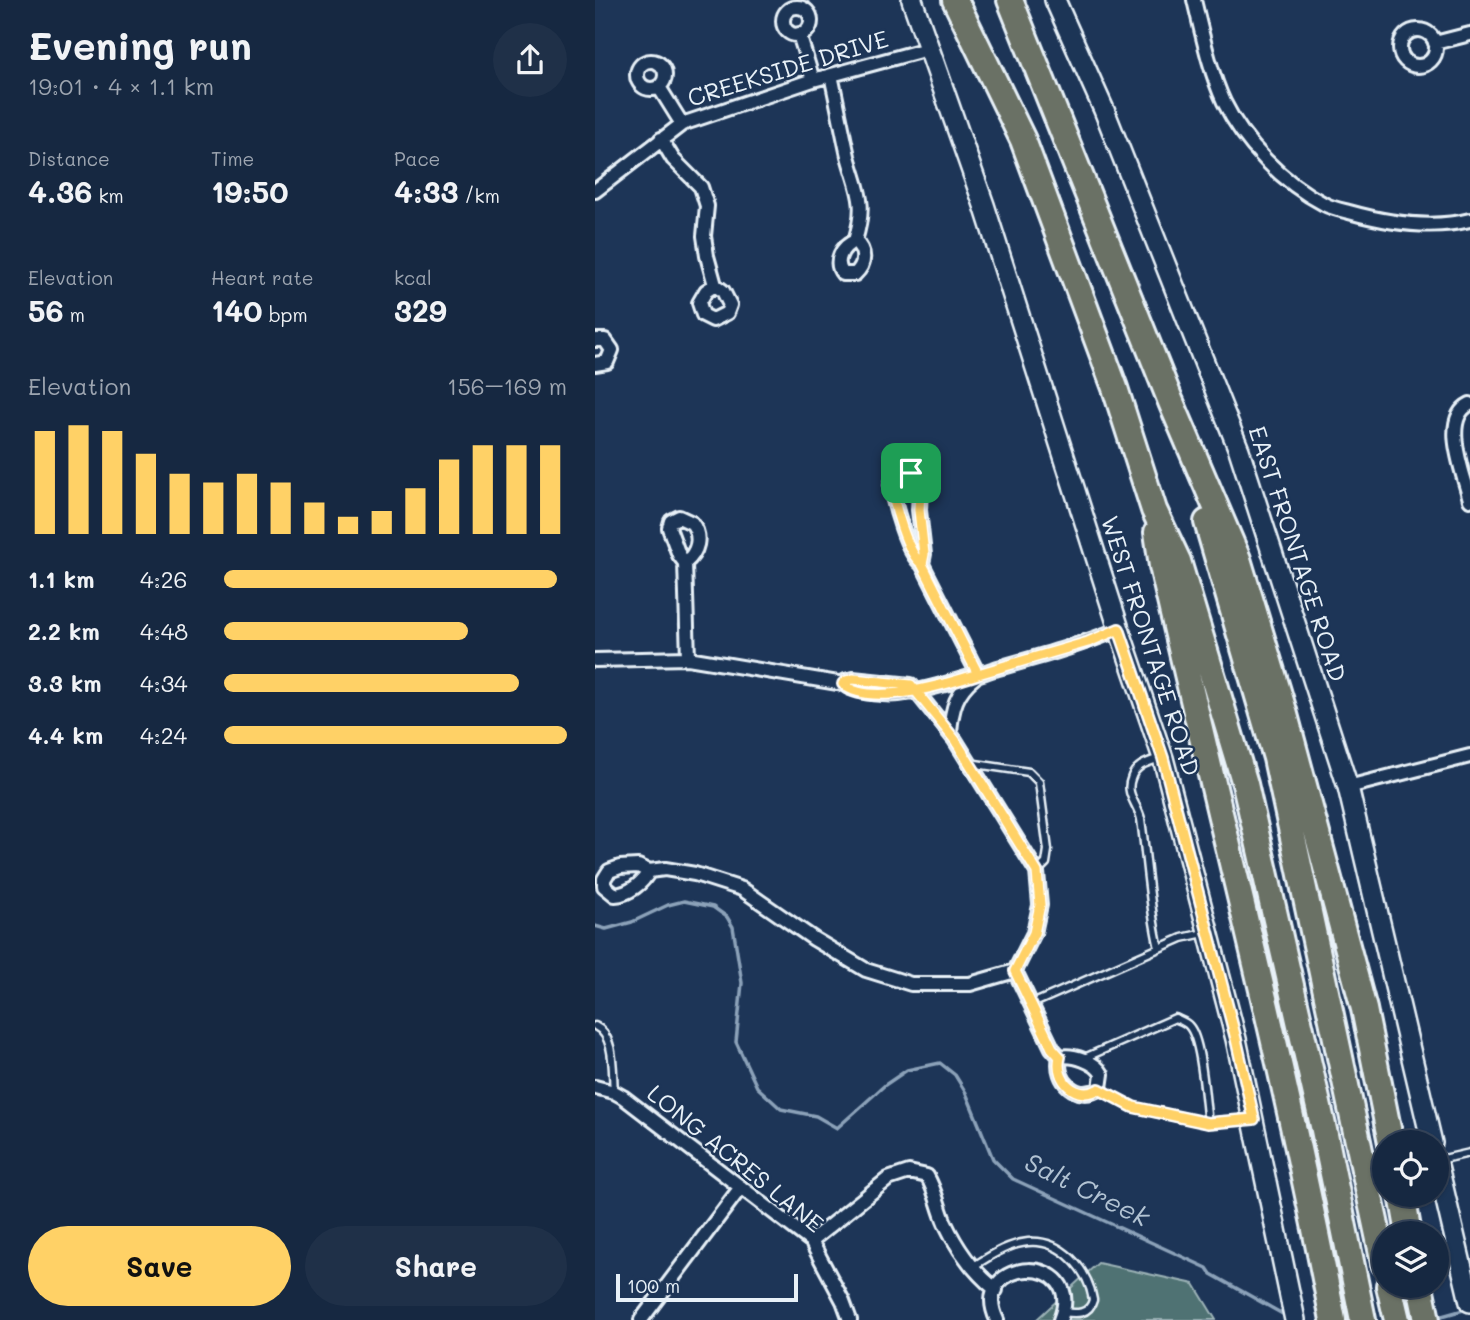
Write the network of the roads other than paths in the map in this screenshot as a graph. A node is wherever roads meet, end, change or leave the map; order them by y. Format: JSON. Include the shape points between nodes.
{"nodes":[{"id":1,"x":912,"y":0,"type":"edge"},
{"id":2,"x":955,"y":0,"type":"edge"},
{"id":3,"x":1010,"y":0,"type":"edge"},
{"id":4,"x":1055,"y":0,"type":"edge"},
{"id":5,"x":1194,"y":0,"type":"edge"},
{"id":6,"x":799,"y":34,"type":"dead end"},
{"id":7,"x":1470,"y":34,"type":"edge"},
{"id":8,"x":1435,"y":43,"type":"dead end"},
{"id":9,"x":930,"y":48,"type":"junction"},
{"id":10,"x":831,"y":75,"type":"junction"},
{"id":11,"x":813,"y":80,"type":"junction"},
{"id":12,"x":659,"y":87,"type":"dead end"},
{"id":13,"x":682,"y":124,"type":"junction"},
{"id":14,"x":661,"y":139,"type":"junction"},
{"id":15,"x":595,"y":191,"type":"edge"},
{"id":16,"x":1470,"y":220,"type":"edge"},
{"id":17,"x":855,"y":241,"type":"dead end"},
{"id":18,"x":715,"y":285,"type":"dead end"},
{"id":19,"x":595,"y":338,"type":"edge"},
{"id":20,"x":595,"y":364,"type":"edge"},
{"id":21,"x":1171,"y":402,"type":"junction"},
{"id":22,"x":1467,"y":406,"type":"edge"},
{"id":23,"x":1470,"y":500,"type":"edge"},
{"id":24,"x":1154,"y":510,"type":"junction"},
{"id":25,"x":920,"y":519,"type":"junction"},
{"id":26,"x":902,"y":522,"type":"junction"},
{"id":27,"x":685,"y":563,"type":"dead end"},
{"id":28,"x":922,"y":564,"type":"junction"},
{"id":29,"x":1119,"y":629,"type":"junction"},
{"id":30,"x":688,"y":658,"type":"junction"},
{"id":31,"x":595,"y":660,"type":"edge"},
{"id":32,"x":978,"y":674,"type":"junction"},
{"id":33,"x":915,"y":690,"type":"junction"},
{"id":34,"x":950,"y":732,"type":"junction"},
{"id":35,"x":1470,"y":756,"type":"edge"},
{"id":36,"x":1163,"y":758,"type":"junction"},
{"id":37,"x":969,"y":763,"type":"junction"},
{"id":38,"x":1348,"y":787,"type":"junction"},
{"id":39,"x":649,"y":871,"type":"dead end"},
{"id":40,"x":1037,"y":872,"type":"junction"},
{"id":41,"x":1208,"y":933,"type":"junction"},
{"id":42,"x":1159,"y":948,"type":"junction"},
{"id":43,"x":1015,"y":971,"type":"junction"},
{"id":44,"x":1031,"y":1004,"type":"junction"},
{"id":45,"x":595,"y":1026,"type":"edge"},
{"id":46,"x":1060,"y":1057,"type":"junction"},
{"id":47,"x":1080,"y":1060,"type":"junction"},
{"id":48,"x":595,"y":1087,"type":"edge"},
{"id":49,"x":1099,"y":1089,"type":"junction"},
{"id":50,"x":614,"y":1092,"type":"junction"},
{"id":51,"x":1254,"y":1119,"type":"junction"},
{"id":52,"x":1208,"y":1123,"type":"junction"},
{"id":53,"x":1388,"y":1130,"type":"edge"},
{"id":54,"x":1429,"y":1130,"type":"edge"},
{"id":55,"x":1470,"y":1153,"type":"edge"},
{"id":56,"x":1449,"y":1158,"type":"edge"},
{"id":57,"x":741,"y":1187,"type":"junction"},
{"id":58,"x":1448,"y":1207,"type":"edge"},
{"id":59,"x":1375,"y":1221,"type":"edge"},
{"id":60,"x":811,"y":1241,"type":"junction"},
{"id":61,"x":972,"y":1267,"type":"junction"},
{"id":62,"x":996,"y":1290,"type":"junction"},
{"id":63,"x":1469,"y":1297,"type":"edge"},
{"id":64,"x":1392,"y":1298,"type":"edge"},
{"id":65,"x":1422,"y":1298,"type":"edge"},
{"id":66,"x":1293,"y":1311,"type":"edge"},
{"id":67,"x":1062,"y":1316,"type":"edge"},
{"id":68,"x":641,"y":1320,"type":"edge"},
{"id":69,"x":851,"y":1320,"type":"edge"},
{"id":70,"x":997,"y":1320,"type":"edge"},
{"id":71,"x":1333,"y":1320,"type":"edge"},
{"id":72,"x":1363,"y":1320,"type":"edge"},
{"id":73,"x":1397,"y":1320,"type":"edge"},
{"id":74,"x":1427,"y":1320,"type":"edge"}],
"edges":[{"from":1,"to":9,"type":"street","name":"WEST FRONTAGE ROAD"},
{"from":2,"to":24,"type":"highway","via":[[1023,140],[1115,388]]},
{"from":3,"to":21,"type":"highway"},
{"from":4,"to":38,"type":"street","name":"EAST FRONTAGE ROAD","via":[[1104,110],[1239,450]]},
{"from":5,"to":16,"type":"street","via":[[1223,100],[1237,126],[1287,180],[1325,205],[1387,222],[1453,224]]},
{"from":6,"to":11,"type":"street"},
{"from":7,"to":8,"type":"street"},
{"from":9,"to":10,"type":"street","name":"CREEKSIDE DRIVE"},
{"from":9,"to":29,"type":"street","name":"WEST FRONTAGE ROAD"},
{"from":10,"to":11,"type":"street","name":"CREEKSIDE DRIVE"},
{"from":10,"to":17,"type":"street","via":[[860,191]]},
{"from":11,"to":13,"type":"street","name":"CREEKSIDE DRIVE"},
{"from":12,"to":13,"type":"street"},
{"from":13,"to":14,"type":"street","name":"CREEKSIDE DRIVE"},
{"from":14,"to":15,"type":"street","name":"CREEKSIDE DRIVE"},
{"from":14,"to":18,"type":"street","via":[[673,159],[701,187],[707,206],[704,236]]},
{"from":19,"to":20,"type":"street","via":[[612,350],[607,362]]},
{"from":21,"to":53,"type":"highway","via":[[1238,559],[1284,711],[1364,1009]]},
{"from":21,"to":59,"type":"highway","via":[[1276,758]]},
{"from":22,"to":23,"type":"street","via":[[1455,421],[1454,435]]},
{"from":24,"to":71,"type":"highway","via":[[1162,566],[1261,980]]},
{"from":24,"to":72,"type":"highway","via":[[1178,561],[1245,784]]},
{"from":25,"to":26,"type":"lane"},
{"from":25,"to":26,"type":"street","via":[[919,485],[915,476],[903,472],[891,485]]},
{"from":25,"to":28,"type":"street"},
{"from":26,"to":28,"type":"street"},
{"from":27,"to":30,"type":"street"},
{"from":28,"to":32,"type":"street"},
{"from":29,"to":32,"type":"street"},
{"from":29,"to":36,"type":"street","name":"WEST FRONTAGE ROAD"},
{"from":30,"to":31,"type":"street"},
{"from":30,"to":33,"type":"street","via":[[849,688],[909,684]]},
{"from":32,"to":33,"type":"street"},
{"from":32,"to":34,"type":"street","via":[[955,701]]},
{"from":33,"to":34,"type":"street"},
{"from":34,"to":37,"type":"street"},
{"from":35,"to":38,"type":"street"},
{"from":36,"to":41,"type":"street","name":"WEST FRONTAGE ROAD"},
{"from":36,"to":42,"type":"lane","via":[[1139,767],[1129,782],[1140,816]]},
{"from":37,"to":40,"type":"street"},
{"from":37,"to":40,"type":"lane","via":[[1029,772],[1039,782],[1048,850],[1046,863]]},
{"from":38,"to":54,"type":"street","name":"EAST FRONTAGE ROAD"},
{"from":39,"to":43,"type":"street","via":[[695,874],[742,888],[866,970],[911,984],[970,984]]},
{"from":40,"to":43,"type":"street","via":[[1040,905],[1034,933]]},
{"from":41,"to":42,"type":"lane"},
{"from":41,"to":51,"type":"street","name":"WEST FRONTAGE ROAD"},
{"from":42,"to":44,"type":"lane"},
{"from":43,"to":44,"type":"street"},
{"from":44,"to":46,"type":"street"},
{"from":45,"to":50,"type":"lane","via":[[609,1042]]},
{"from":46,"to":47,"type":"street"},
{"from":46,"to":49,"type":"street","via":[[1059,1069],[1069,1088],[1086,1094]]},
{"from":47,"to":49,"type":"street","via":[[1100,1070]]},
{"from":47,"to":52,"type":"lane","via":[[1175,1018],[1189,1025],[1194,1036]]},
{"from":48,"to":50,"type":"street","name":"LONG ACRES LANE"},
{"from":49,"to":52,"type":"lane","via":[[1133,1107]]},
{"from":50,"to":57,"type":"street","name":"LONG ACRES LANE"},
{"from":51,"to":52,"type":"lane"},
{"from":51,"to":66,"type":"street","name":"WEST FRONTAGE ROAD"},
{"from":55,"to":56,"type":"lane"},
{"from":57,"to":60,"type":"street","name":"LONG ACRES LANE"},
{"from":57,"to":68,"type":"street"},
{"from":58,"to":63,"type":"street"},
{"from":60,"to":61,"type":"street","via":[[888,1180],[909,1172],[927,1176],[945,1222]]},
{"from":60,"to":69,"type":"street","name":"LONG ACRES LANE"},
{"from":61,"to":62,"type":"street"},
{"from":61,"to":67,"type":"lane","via":[[1028,1242],[1053,1247],[1078,1266],[1093,1300],[1082,1313]]},
{"from":62,"to":67,"type":"street","via":[[1002,1280],[1022,1269],[1045,1273],[1061,1289]]},
{"from":62,"to":70,"type":"street"},
{"from":64,"to":73,"type":"highway"},
{"from":65,"to":74,"type":"highway"}]}
